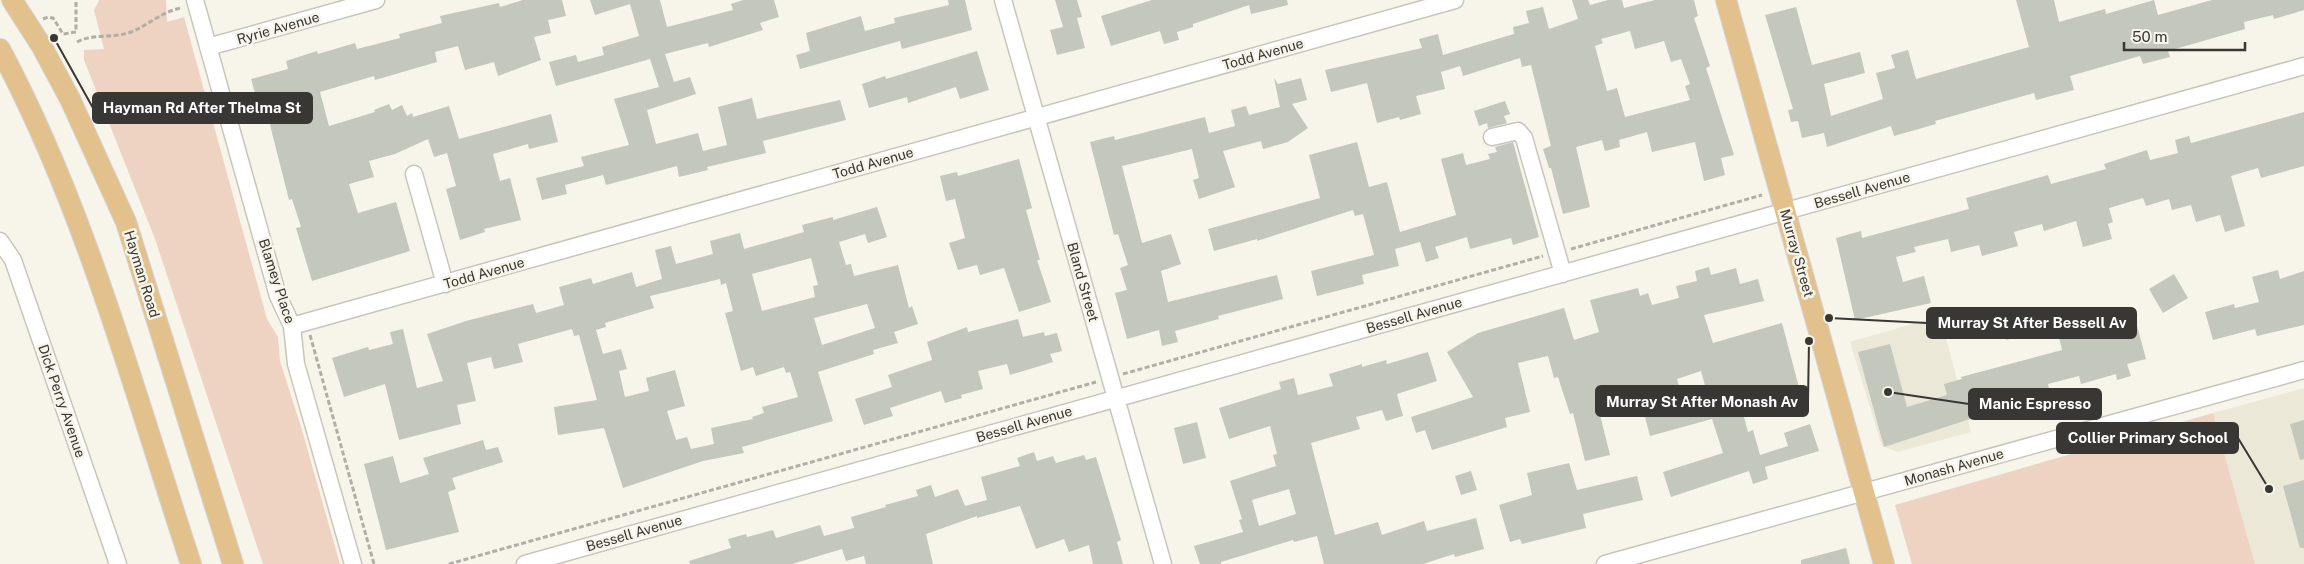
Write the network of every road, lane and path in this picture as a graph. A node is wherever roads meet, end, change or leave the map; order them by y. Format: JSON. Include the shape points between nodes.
{"nodes":[{"id":1,"x":12,"y":0,"type":"edge"},
{"id":2,"x":76,"y":0,"type":"edge"},
{"id":3,"x":376,"y":0,"type":"edge"},
{"id":4,"x":1003,"y":0,"type":"edge"},
{"id":5,"x":1455,"y":0,"type":"edge"},
{"id":6,"x":1726,"y":0,"type":"edge"},
{"id":7,"x":191,"y":4,"type":"edge"},
{"id":8,"x":43,"y":20,"type":"dead end"},
{"id":9,"x":77,"y":42,"type":"dead end"},
{"id":10,"x":208,"y":47,"type":"junction"},
{"id":11,"x":0,"y":49,"type":"edge"},
{"id":12,"x":2304,"y":66,"type":"edge"},
{"id":13,"x":1036,"y":117,"type":"junction"},
{"id":14,"x":1492,"y":137,"type":"dead end"},
{"id":15,"x":414,"y":174,"type":"dead end"},
{"id":16,"x":1786,"y":212,"type":"junction"},
{"id":17,"x":0,"y":241,"type":"edge"},
{"id":18,"x":1563,"y":274,"type":"junction"},
{"id":19,"x":445,"y":284,"type":"junction"},
{"id":20,"x":299,"y":324,"type":"junction"},
{"id":21,"x":2304,"y":370,"type":"edge"},
{"id":22,"x":1116,"y":398,"type":"junction"},
{"id":23,"x":1864,"y":492,"type":"junction"},
{"id":24,"x":118,"y":564,"type":"edge"},
{"id":25,"x":191,"y":564,"type":"edge"},
{"id":26,"x":233,"y":564,"type":"edge"},
{"id":27,"x":353,"y":564,"type":"edge"},
{"id":28,"x":374,"y":564,"type":"edge"},
{"id":29,"x":525,"y":564,"type":"edge"},
{"id":30,"x":1163,"y":564,"type":"edge"},
{"id":31,"x":1605,"y":564,"type":"edge"},
{"id":32,"x":1884,"y":564,"type":"edge"}],
"edges":[{"from":1,"to":26,"type":"main road","name":"Hayman Road","via":[[70,99],[126,222]]},
{"from":2,"to":8,"type":"path","via":[[76,32],[63,34],[53,18]]},
{"from":3,"to":10,"type":"street","name":"Ryrie Avenue"},
{"from":4,"to":13,"type":"street","name":"Bland Street"},
{"from":5,"to":13,"type":"street","name":"Todd Avenue"},
{"from":6,"to":16,"type":"main road","name":"Murray Street"},
{"from":7,"to":9,"type":"path","via":[[166,12],[133,32],[104,38],[90,37]]},
{"from":7,"to":10,"type":"street","name":"Blamey Place"},
{"from":10,"to":20,"type":"street","name":"Blamey Place","via":[[276,289]]},
{"from":11,"to":25,"type":"main road","via":[[50,154],[82,236]]},
{"from":12,"to":16,"type":"street","name":"Bessell Avenue"},
{"from":13,"to":19,"type":"street","name":"Todd Avenue"},
{"from":13,"to":22,"type":"street","name":"Bland Street"},
{"from":14,"to":18,"type":"street","via":[[1518,131],[1524,138]]},
{"from":15,"to":19,"type":"street"},
{"from":16,"to":18,"type":"street","name":"Bessell Avenue"},
{"from":16,"to":23,"type":"main road","name":"Murray Street"},
{"from":17,"to":24,"type":"street","name":"Dick Perry Avenue","via":[[13,260]]},
{"from":18,"to":22,"type":"street","name":"Bessell Avenue"},
{"from":19,"to":20,"type":"street","name":"Todd Avenue"},
{"from":20,"to":27,"type":"street","name":"Blamey Place","via":[[294,356]]},
{"from":20,"to":28,"type":"path"},
{"from":21,"to":23,"type":"street","name":"Monash Avenue"},
{"from":22,"to":29,"type":"street","name":"Bessell Avenue"},
{"from":22,"to":30,"type":"street","name":"Bland Street"},
{"from":23,"to":31,"type":"street","name":"Monash Avenue"},
{"from":23,"to":32,"type":"main road","name":"Murray Street"}]}
